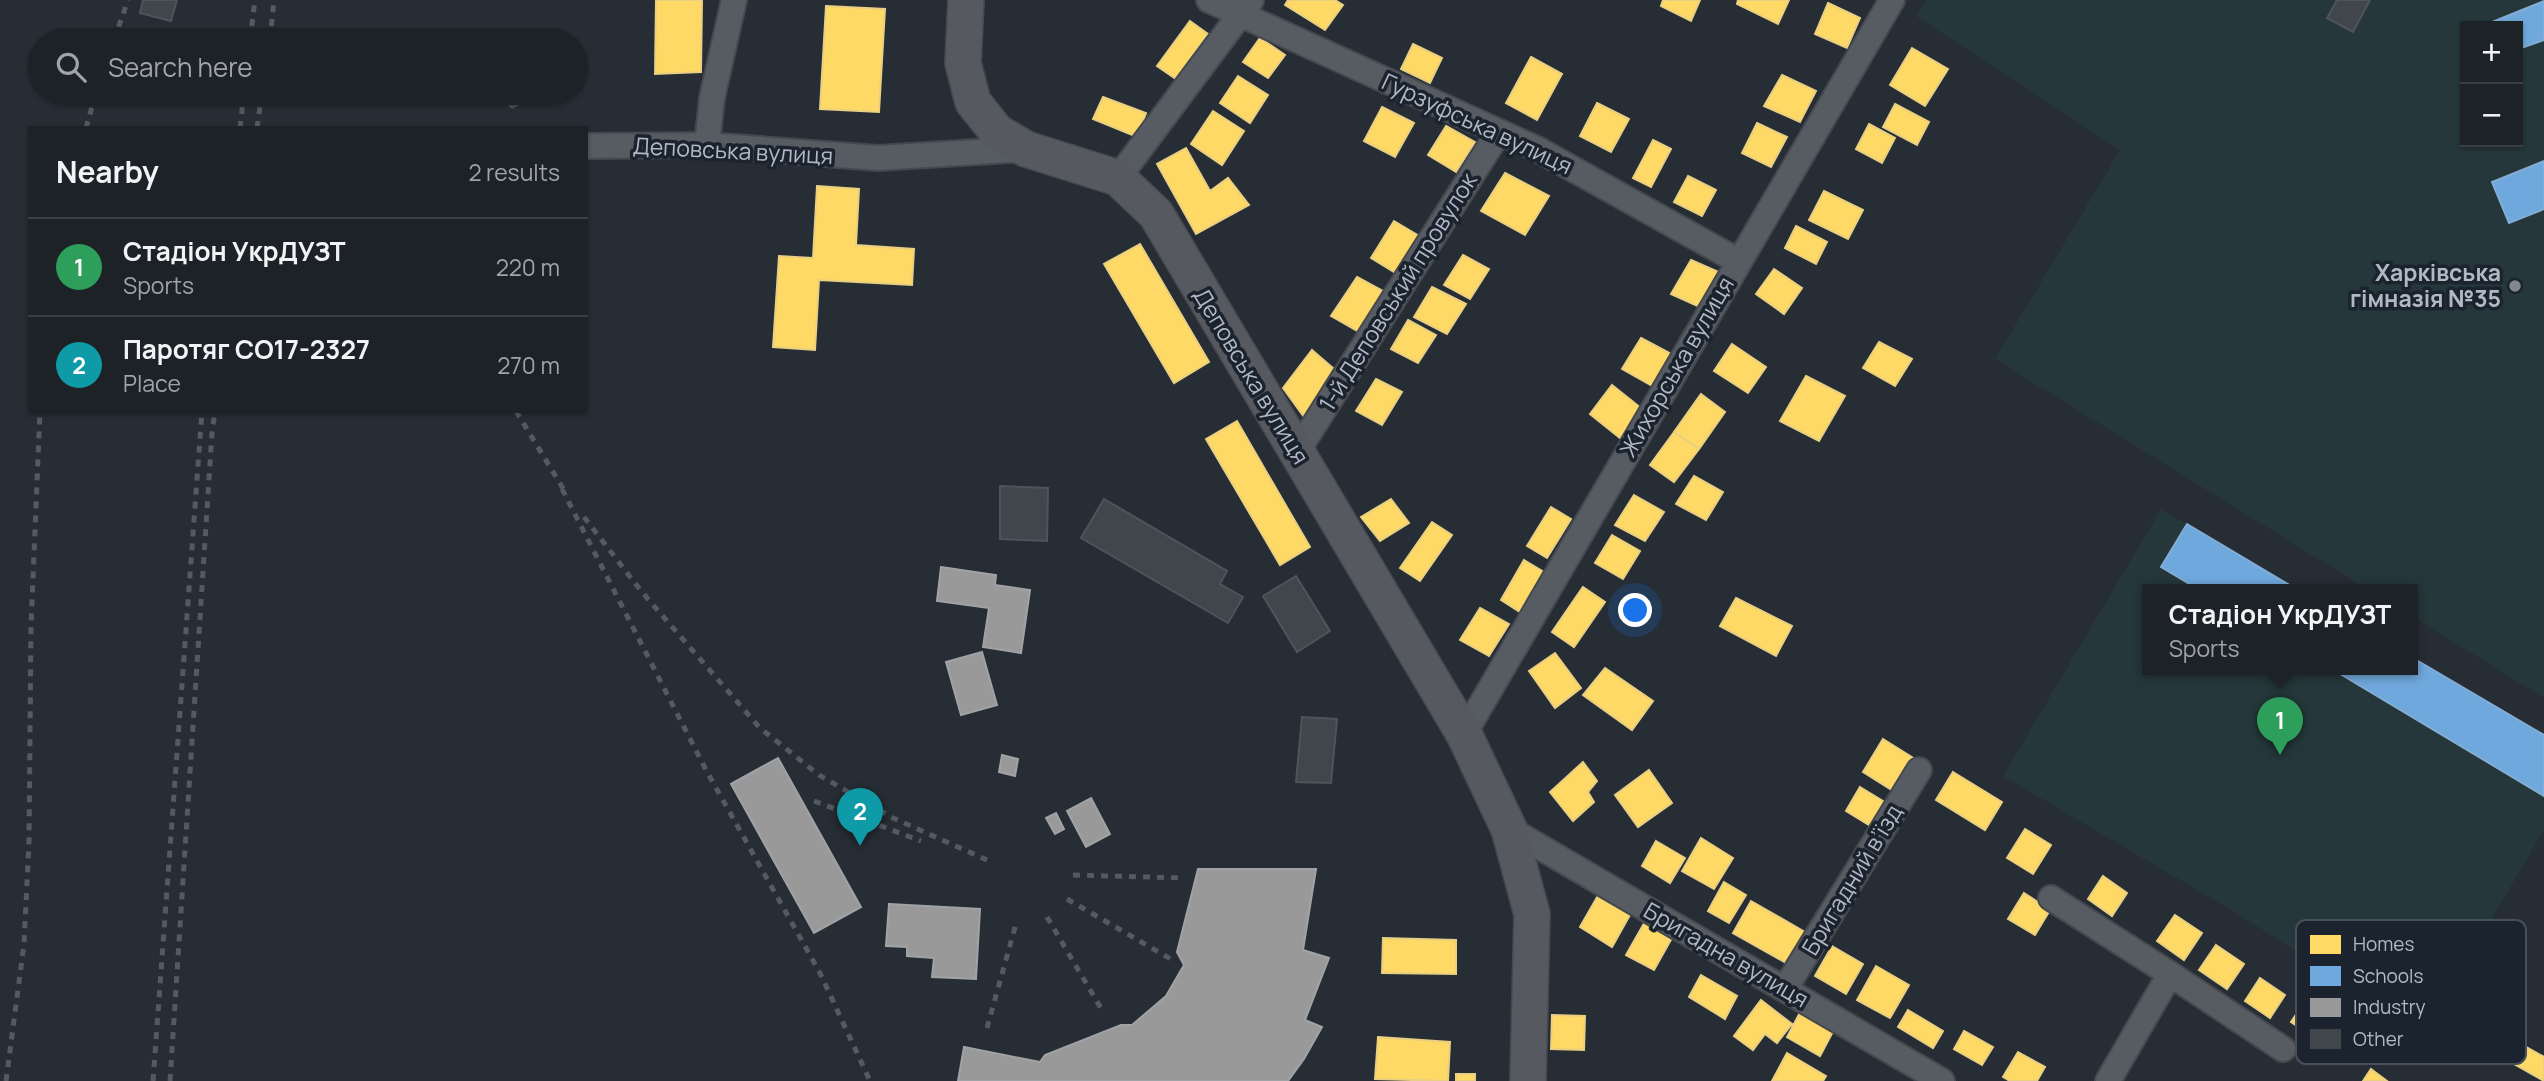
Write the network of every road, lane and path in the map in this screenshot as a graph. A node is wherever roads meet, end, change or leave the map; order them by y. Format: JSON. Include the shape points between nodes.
{"nodes":[{"id":1,"x":734,"y":0,"type":"edge"},
{"id":2,"x":966,"y":0,"type":"edge"},
{"id":3,"x":1209,"y":0,"type":"edge"},
{"id":4,"x":1886,"y":2,"type":"edge"},
{"id":5,"x":1245,"y":8,"type":"edge"},
{"id":6,"x":1499,"y":132,"type":"junction"},
{"id":7,"x":707,"y":145,"type":"junction"},
{"id":8,"x":588,"y":146,"type":"edge"},
{"id":9,"x":1026,"y":149,"type":"junction"},
{"id":10,"x":1118,"y":178,"type":"junction"},
{"id":11,"x":1738,"y":261,"type":"junction"},
{"id":12,"x":1297,"y":452,"type":"junction"},
{"id":13,"x":1464,"y":734,"type":"junction"},
{"id":14,"x":1919,"y":770,"type":"dead end"},
{"id":15,"x":1510,"y":829,"type":"junction"},
{"id":16,"x":2051,"y":898,"type":"dead end"},
{"id":17,"x":2170,"y":974,"type":"junction"},
{"id":18,"x":1785,"y":989,"type":"junction"},
{"id":19,"x":2283,"y":1049,"type":"dead end"},
{"id":20,"x":1528,"y":1081,"type":"edge"},
{"id":21,"x":1942,"y":1081,"type":"edge"},
{"id":22,"x":2108,"y":1081,"type":"edge"}],
"edges":[{"from":1,"to":7,"type":"street","via":[[712,98]]},
{"from":2,"to":9,"type":"main road","via":[[963,63],[973,102],[997,132]]},
{"from":3,"to":5,"type":"street","name":"Гурзуфська вулиця"},
{"from":4,"to":11,"type":"street","name":"Жихорська вулиця"},
{"from":5,"to":6,"type":"street","name":"Гурзуфська вулиця"},
{"from":5,"to":10,"type":"street"},
{"from":6,"to":11,"type":"street","name":"Гурзуфська вулиця"},
{"from":6,"to":12,"type":"street","name":"1-й Деповський провулок"},
{"from":7,"to":8,"type":"street","name":"Деповська вулиця"},
{"from":7,"to":9,"type":"street","name":"Деповська вулиця","via":[[878,158]]},
{"from":9,"to":10,"type":"main road","name":"Деповська вулиця"},
{"from":10,"to":12,"type":"main road","name":"Деповська вулиця","via":[[1156,214]]},
{"from":11,"to":13,"type":"street","name":"Жихорська вулиця"},
{"from":12,"to":13,"type":"main road","name":"Деповська вулиця"},
{"from":13,"to":15,"type":"main road","name":"Деповська вулиця"},
{"from":14,"to":18,"type":"street","name":"Бригадний в’їзд"},
{"from":15,"to":18,"type":"street","name":"Бригадна вулиця"},
{"from":15,"to":20,"type":"main road","name":"Деповська вулиця","via":[[1532,915]]},
{"from":16,"to":17,"type":"street"},
{"from":17,"to":19,"type":"street"},
{"from":17,"to":22,"type":"street"},
{"from":18,"to":21,"type":"street","name":"Бригадна вулиця"}]}
